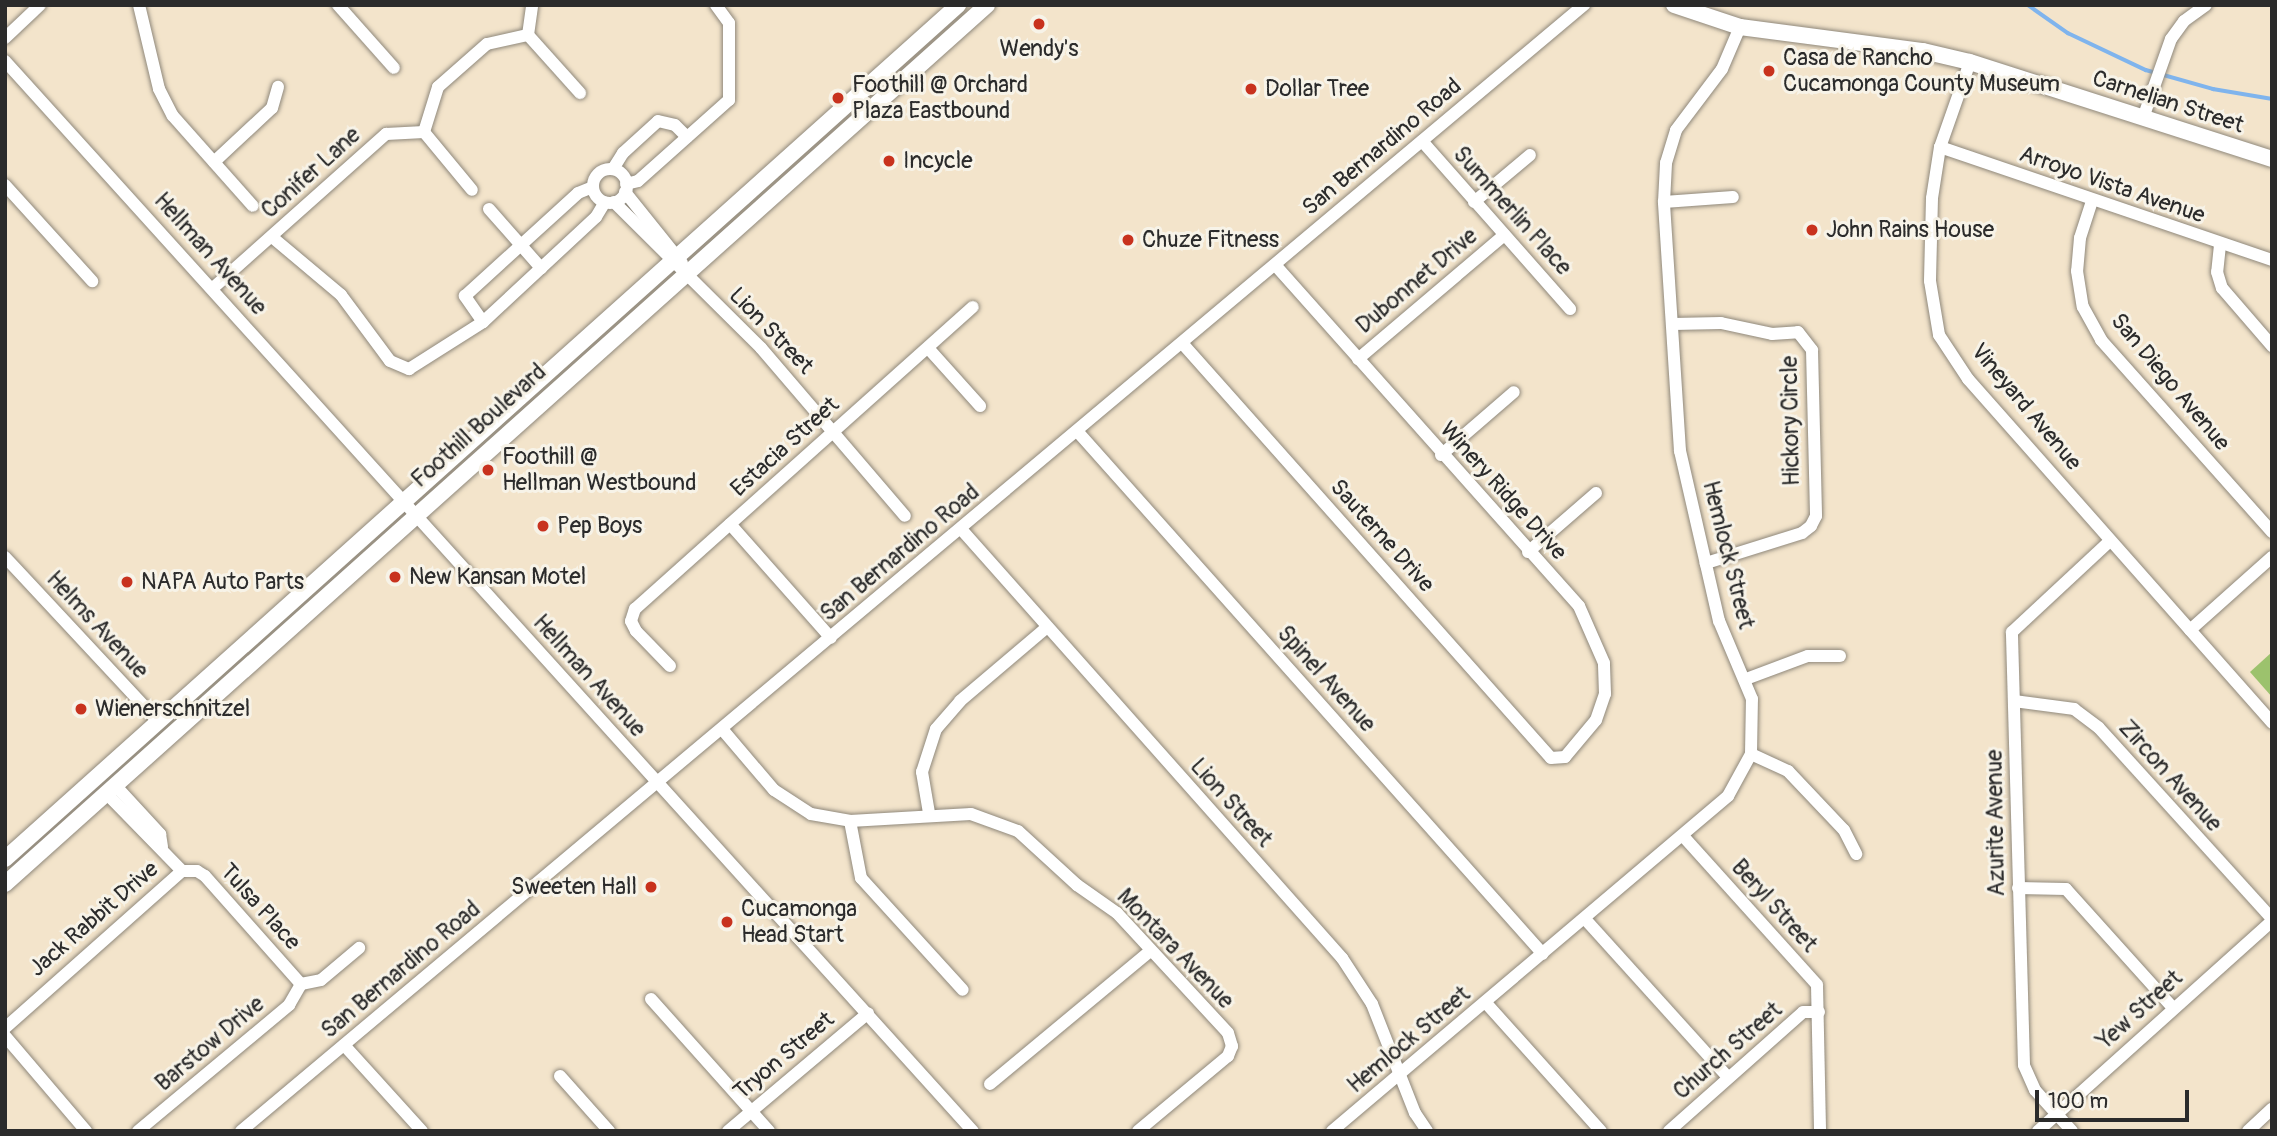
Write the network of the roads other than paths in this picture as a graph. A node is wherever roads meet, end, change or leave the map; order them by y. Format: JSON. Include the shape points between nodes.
{"nodes":[{"id":1,"x":40,"y":5,"type":"edge"},
{"id":2,"x":139,"y":5,"type":"edge"},
{"id":3,"x":338,"y":5,"type":"edge"},
{"id":4,"x":532,"y":5,"type":"edge"},
{"id":5,"x":716,"y":5,"type":"edge"},
{"id":6,"x":958,"y":5,"type":"edge"},
{"id":7,"x":987,"y":5,"type":"edge"},
{"id":8,"x":1584,"y":5,"type":"edge"},
{"id":9,"x":1674,"y":5,"type":"edge"},
{"id":10,"x":2206,"y":5,"type":"edge"},
{"id":11,"x":1740,"y":27,"type":"junction"},
{"id":12,"x":528,"y":35,"type":"junction"},
{"id":13,"x":5,"y":38,"type":"edge"},
{"id":14,"x":5,"y":61,"type":"edge"},
{"id":15,"x":1970,"y":62,"type":"junction"},
{"id":16,"x":394,"y":68,"type":"dead end"},
{"id":17,"x":278,"y":87,"type":"dead end"},
{"id":18,"x":580,"y":93,"type":"dead end"},
{"id":19,"x":2143,"y":118,"type":"junction"},
{"id":20,"x":424,"y":132,"type":"junction"},
{"id":21,"x":687,"y":137,"type":"junction"},
{"id":22,"x":1422,"y":141,"type":"junction"},
{"id":23,"x":1940,"y":147,"type":"junction"},
{"id":24,"x":1530,"y":155,"type":"dead end"},
{"id":25,"x":2272,"y":159,"type":"edge"},
{"id":26,"x":214,"y":162,"type":"junction"},
{"id":27,"x":613,"y":169,"type":"junction"},
{"id":28,"x":5,"y":185,"type":"edge"},
{"id":29,"x":593,"y":187,"type":"junction"},
{"id":30,"x":626,"y":188,"type":"junction"},
{"id":31,"x":472,"y":190,"type":"dead end"},
{"id":32,"x":1733,"y":197,"type":"dead end"},
{"id":33,"x":2092,"y":201,"type":"junction"},
{"id":34,"x":610,"y":202,"type":"junction"},
{"id":35,"x":1474,"y":202,"type":"junction"},
{"id":36,"x":1664,"y":202,"type":"junction"},
{"id":37,"x":253,"y":206,"type":"dead end"},
{"id":38,"x":489,"y":209,"type":"dead end"},
{"id":39,"x":1504,"y":235,"type":"junction"},
{"id":40,"x":272,"y":237,"type":"junction"},
{"id":41,"x":520,"y":244,"type":"junction"},
{"id":42,"x":2220,"y":245,"type":"junction"},
{"id":43,"x":675,"y":258,"type":"junction"},
{"id":44,"x":2272,"y":260,"type":"edge"},
{"id":45,"x":1275,"y":265,"type":"junction"},
{"id":46,"x":541,"y":268,"type":"junction"},
{"id":47,"x":687,"y":272,"type":"junction"},
{"id":48,"x":92,"y":281,"type":"dead end"},
{"id":49,"x":214,"y":288,"type":"junction"},
{"id":50,"x":973,"y":307,"type":"dead end"},
{"id":51,"x":1570,"y":309,"type":"dead end"},
{"id":52,"x":483,"y":322,"type":"junction"},
{"id":53,"x":1673,"y":324,"type":"junction"},
{"id":54,"x":1182,"y":343,"type":"junction"},
{"id":55,"x":2272,"y":346,"type":"edge"},
{"id":56,"x":928,"y":348,"type":"junction"},
{"id":57,"x":1358,"y":359,"type":"junction"},
{"id":58,"x":1514,"y":392,"type":"dead end"},
{"id":59,"x":980,"y":406,"type":"dead end"},
{"id":60,"x":1077,"y":432,"type":"junction"},
{"id":61,"x":831,"y":434,"type":"junction"},
{"id":62,"x":1441,"y":455,"type":"junction"},
{"id":63,"x":1597,"y":493,"type":"dead end"},
{"id":64,"x":403,"y":500,"type":"junction"},
{"id":65,"x":415,"y":514,"type":"junction"},
{"id":66,"x":905,"y":516,"type":"dead end"},
{"id":67,"x":730,"y":524,"type":"junction"},
{"id":68,"x":961,"y":529,"type":"junction"},
{"id":69,"x":2272,"y":531,"type":"edge"},
{"id":70,"x":2110,"y":541,"type":"junction"},
{"id":71,"x":1528,"y":552,"type":"junction"},
{"id":72,"x":2272,"y":557,"type":"edge"},
{"id":73,"x":6,"y":558,"type":"edge"},
{"id":74,"x":1706,"y":563,"type":"junction"},
{"id":75,"x":1046,"y":628,"type":"junction"},
{"id":76,"x":2190,"y":630,"type":"junction"},
{"id":77,"x":831,"y":638,"type":"junction"},
{"id":78,"x":1840,"y":656,"type":"dead end"},
{"id":79,"x":670,"y":666,"type":"dead end"},
{"id":80,"x":1746,"y":679,"type":"junction"},
{"id":81,"x":2014,"y":701,"type":"junction"},
{"id":82,"x":158,"y":721,"type":"junction"},
{"id":83,"x":2272,"y":723,"type":"edge"},
{"id":84,"x":722,"y":729,"type":"junction"},
{"id":85,"x":1751,"y":754,"type":"junction"},
{"id":86,"x":1551,"y":758,"type":"joint"},
{"id":87,"x":658,"y":784,"type":"junction"},
{"id":88,"x":110,"y":789,"type":"junction"},
{"id":89,"x":929,"y":813,"type":"junction"},
{"id":90,"x":850,"y":821,"type":"junction"},
{"id":91,"x":1682,"y":836,"type":"junction"},
{"id":92,"x":1856,"y":854,"type":"dead end"},
{"id":93,"x":5,"y":859,"type":"edge"},
{"id":94,"x":182,"y":870,"type":"junction"},
{"id":95,"x":5,"y":884,"type":"edge"},
{"id":96,"x":2018,"y":888,"type":"junction"},
{"id":97,"x":1585,"y":919,"type":"junction"},
{"id":98,"x":2272,"y":920,"type":"edge"},
{"id":99,"x":359,"y":948,"type":"dead end"},
{"id":100,"x":1150,"y":951,"type":"junction"},
{"id":101,"x":1543,"y":954,"type":"junction"},
{"id":102,"x":301,"y":984,"type":"junction"},
{"id":103,"x":963,"y":990,"type":"dead end"},
{"id":104,"x":651,"y":999,"type":"dead end"},
{"id":105,"x":1486,"y":1003,"type":"junction"},
{"id":106,"x":2173,"y":1008,"type":"junction"},
{"id":107,"x":1819,"y":1012,"type":"junction"},
{"id":108,"x":868,"y":1013,"type":"junction"},
{"id":109,"x":5,"y":1028,"type":"edge"},
{"id":110,"x":5,"y":1036,"type":"edge"},
{"id":111,"x":344,"y":1045,"type":"junction"},
{"id":112,"x":1400,"y":1075,"type":"junction"},
{"id":113,"x":559,"y":1076,"type":"dead end"},
{"id":114,"x":1728,"y":1077,"type":"junction"},
{"id":115,"x":990,"y":1084,"type":"dead end"},
{"id":116,"x":2272,"y":1109,"type":"edge"},
{"id":117,"x":752,"y":1111,"type":"junction"},
{"id":118,"x":2056,"y":1114,"type":"junction"},
{"id":119,"x":86,"y":1131,"type":"edge"},
{"id":120,"x":138,"y":1131,"type":"edge"},
{"id":121,"x":241,"y":1131,"type":"edge"},
{"id":122,"x":422,"y":1131,"type":"edge"},
{"id":123,"x":610,"y":1131,"type":"edge"},
{"id":124,"x":728,"y":1131,"type":"edge"},
{"id":125,"x":769,"y":1131,"type":"edge"},
{"id":126,"x":973,"y":1131,"type":"edge"},
{"id":127,"x":1138,"y":1131,"type":"edge"},
{"id":128,"x":1332,"y":1131,"type":"edge"},
{"id":129,"x":1427,"y":1131,"type":"edge"},
{"id":130,"x":1601,"y":1131,"type":"edge"},
{"id":131,"x":1669,"y":1131,"type":"edge"},
{"id":132,"x":1820,"y":1131,"type":"edge"},
{"id":133,"x":2038,"y":1131,"type":"edge"},
{"id":134,"x":2072,"y":1131,"type":"edge"},
{"id":135,"x":2248,"y":1131,"type":"edge"}],
"edges":[{"from":1,"to":13,"type":"street"},
{"from":2,"to":26,"type":"street","via":[[159,89],[173,116]]},
{"from":3,"to":16,"type":"street"},
{"from":4,"to":12,"type":"street"},
{"from":5,"to":21,"type":"street","via":[[729,23],[729,100]]},
{"from":6,"to":43,"type":"main road","name":"Foothill Boulevard"},
{"from":7,"to":47,"type":"main road","name":"Foothill Boulevard"},
{"from":8,"to":22,"type":"street","name":"San Bernardino Road"},
{"from":9,"to":11,"type":"main road"},
{"from":10,"to":19,"type":"street","via":[[2184,21],[2171,39]]},
{"from":11,"to":15,"type":"main road","via":[[1923,51]]},
{"from":11,"to":36,"type":"street","name":"Hemlock Street","via":[[1722,69],[1676,130],[1665,163]]},
{"from":12,"to":18,"type":"street"},
{"from":12,"to":20,"type":"street","via":[[487,44],[438,87]]},
{"from":14,"to":49,"type":"street","name":"Hellman Avenue"},
{"from":15,"to":19,"type":"main road","name":"Carnelian Street"},
{"from":15,"to":23,"type":"street","name":"Vineyard Avenue"},
{"from":17,"to":26,"type":"street","via":[[272,108]]},
{"from":19,"to":25,"type":"main road","name":"Carnelian Street"},
{"from":20,"to":31,"type":"street"},
{"from":20,"to":40,"type":"street","name":"Conifer Lane","via":[[386,134]]},
{"from":21,"to":27,"type":"street","via":[[675,125],[658,121],[623,153]]},
{"from":21,"to":30,"type":"street"},
{"from":22,"to":35,"type":"street","name":"Summerlin Place"},
{"from":22,"to":45,"type":"street","name":"San Bernardino Road"},
{"from":23,"to":33,"type":"street","name":"Arroyo Vista Avenue"},
{"from":23,"to":70,"type":"street","name":"Vineyard Avenue","via":[[1932,198],[1930,281],[1939,335],[1968,379]]},
{"from":24,"to":35,"type":"street"},
{"from":26,"to":37,"type":"street"},
{"from":27,"to":29,"type":"street","via":[[598,174]]},
{"from":27,"to":30,"type":"street"},
{"from":28,"to":48,"type":"street"},
{"from":29,"to":34,"type":"street"},
{"from":29,"to":41,"type":"street","via":[[578,193]]},
{"from":30,"to":34,"type":"street"},
{"from":30,"to":43,"type":"street"},
{"from":32,"to":36,"type":"street"},
{"from":33,"to":42,"type":"street","name":"Arroyo Vista Avenue"},
{"from":33,"to":69,"type":"street","name":"San Diego Avenue","via":[[2077,271],[2083,306],[2101,340]]},
{"from":34,"to":43,"type":"street"},
{"from":34,"to":46,"type":"street"},
{"from":35,"to":39,"type":"street","name":"Summerlin Place"},
{"from":36,"to":53,"type":"street","name":"Hemlock Street"},
{"from":38,"to":41,"type":"street"},
{"from":39,"to":51,"type":"street","name":"Summerlin Place"},
{"from":39,"to":57,"type":"street","name":"Dubonnet Drive"},
{"from":40,"to":49,"type":"street","name":"Conifer Lane"},
{"from":40,"to":52,"type":"street","via":[[341,295],[390,360],[404,370],[460,341]]},
{"from":41,"to":46,"type":"street"},
{"from":41,"to":52,"type":"street","via":[[465,296]]},
{"from":42,"to":44,"type":"street","name":"Arroyo Vista Avenue"},
{"from":42,"to":55,"type":"street","via":[[2217,272],[2222,288]]},
{"from":43,"to":47,"type":"street","name":"Lion Street"},
{"from":43,"to":64,"type":"main road","name":"Foothill Boulevard"},
{"from":45,"to":54,"type":"street","name":"San Bernardino Road"},
{"from":45,"to":57,"type":"street","name":"Winery Ridge Drive"},
{"from":46,"to":52,"type":"street"},
{"from":47,"to":61,"type":"street","name":"Lion Street","via":[[825,419]]},
{"from":47,"to":65,"type":"main road","name":"Foothill Boulevard"},
{"from":49,"to":64,"type":"street","name":"Hellman Avenue"},
{"from":50,"to":56,"type":"street","name":"Estacia Street"},
{"from":53,"to":74,"type":"street","name":"Hemlock Street","via":[[1680,451]]},
{"from":53,"to":74,"type":"street","name":"Hickory Circle","via":[[1721,323],[1772,334],[1798,332],[1812,350],[1816,516],[1802,533]]},
{"from":54,"to":60,"type":"street","name":"San Bernardino Road"},
{"from":54,"to":86,"type":"street","name":"Sauterne Drive"},
{"from":56,"to":59,"type":"street"},
{"from":56,"to":61,"type":"street","name":"Estacia Street"},
{"from":57,"to":62,"type":"street","name":"Winery Ridge Drive"},
{"from":58,"to":62,"type":"street"},
{"from":60,"to":68,"type":"street","name":"San Bernardino Road"},
{"from":60,"to":101,"type":"street","name":"Spinel Avenue"},
{"from":61,"to":66,"type":"street","name":"Lion Street"},
{"from":61,"to":67,"type":"street","name":"Estacia Street"},
{"from":62,"to":71,"type":"street","name":"Winery Ridge Drive"},
{"from":63,"to":71,"type":"street"},
{"from":64,"to":65,"type":"street","name":"Hellman Avenue"},
{"from":64,"to":82,"type":"main road","name":"Foothill Boulevard"},
{"from":65,"to":87,"type":"street","name":"Hellman Avenue"},
{"from":65,"to":88,"type":"main road","name":"Foothill Boulevard"},
{"from":67,"to":77,"type":"street"},
{"from":67,"to":79,"type":"street","name":"Estacia Street","via":[[635,609],[631,621]]},
{"from":68,"to":75,"type":"street","name":"Lion Street"},
{"from":68,"to":77,"type":"street","name":"San Bernardino Road"},
{"from":70,"to":76,"type":"street","name":"Vineyard Avenue"},
{"from":70,"to":81,"type":"street","name":"Azurite Avenue","via":[[2012,632]]},
{"from":71,"to":86,"type":"street","name":"Winery Ridge Drive","via":[[1578,606],[1604,663],[1605,694],[1596,720],[1565,757]]},
{"from":72,"to":76,"type":"street"},
{"from":73,"to":82,"type":"street","name":"Helms Avenue"},
{"from":74,"to":80,"type":"street","name":"Hemlock Street","via":[[1719,621]]},
{"from":75,"to":89,"type":"street","via":[[960,701],[936,729],[922,772]]},
{"from":75,"to":112,"type":"street","name":"Lion Street","via":[[1342,958],[1373,1004]]},
{"from":76,"to":83,"type":"street","name":"Vineyard Avenue"},
{"from":77,"to":84,"type":"street","name":"San Bernardino Road"},
{"from":78,"to":80,"type":"street","via":[[1808,656]]},
{"from":80,"to":85,"type":"street","name":"Hemlock Street","via":[[1754,719]]},
{"from":81,"to":96,"type":"street","name":"Azurite Avenue"},
{"from":81,"to":98,"type":"street","name":"Zircon Avenue","via":[[2074,709],[2099,728]]},
{"from":82,"to":93,"type":"main road","name":"Foothill Boulevard"},
{"from":84,"to":87,"type":"street","name":"San Bernardino Road"},
{"from":84,"to":90,"type":"street","name":"Montara Avenue","via":[[791,804],[811,814]]},
{"from":85,"to":91,"type":"street","name":"Hemlock Street","via":[[1728,796]]},
{"from":85,"to":92,"type":"street","via":[[1788,771],[1844,830]]},
{"from":87,"to":108,"type":"street","name":"Hellman Avenue"},
{"from":87,"to":111,"type":"street","name":"San Bernardino Road"},
{"from":88,"to":94,"type":"street"},
{"from":88,"to":95,"type":"main road","name":"Foothill Boulevard"},
{"from":89,"to":90,"type":"street","name":"Montara Avenue"},
{"from":89,"to":100,"type":"street","name":"Montara Avenue","via":[[971,814],[1018,831],[1077,886],[1117,913]]},
{"from":90,"to":103,"type":"street","via":[[861,877]]},
{"from":91,"to":97,"type":"street","name":"Hemlock Street"},
{"from":91,"to":107,"type":"street","name":"Beryl Street","via":[[1817,985]]},
{"from":94,"to":102,"type":"street","name":"Tulsa Place","via":[[205,876]]},
{"from":94,"to":109,"type":"street","name":"Jack Rabbit Drive"},
{"from":96,"to":106,"type":"street","via":[[2066,889]]},
{"from":96,"to":118,"type":"street","name":"Azurite Avenue","via":[[2024,1065],[2035,1090]]},
{"from":97,"to":101,"type":"street","name":"Hemlock Street"},
{"from":97,"to":114,"type":"street"},
{"from":98,"to":106,"type":"street","name":"Yew Street"},
{"from":99,"to":102,"type":"street","via":[[321,980]]},
{"from":100,"to":115,"type":"street"},
{"from":100,"to":127,"type":"street","name":"Montara Avenue","via":[[1228,1033],[1232,1046],[1228,1056]]},
{"from":101,"to":105,"type":"street","name":"Hemlock Street"},
{"from":102,"to":120,"type":"street","name":"Barstow Drive","via":[[289,1005]]},
{"from":104,"to":117,"type":"street"},
{"from":105,"to":112,"type":"street","name":"Hemlock Street"},
{"from":105,"to":130,"type":"street"},
{"from":106,"to":118,"type":"street","name":"Yew Street"},
{"from":107,"to":114,"type":"street","name":"Church Street","via":[[1803,1012]]},
{"from":107,"to":132,"type":"street","name":"Beryl Street"},
{"from":108,"to":117,"type":"street","name":"Tryon Street"},
{"from":108,"to":126,"type":"street","name":"Hellman Avenue"},
{"from":110,"to":119,"type":"street"},
{"from":111,"to":121,"type":"street","name":"San Bernardino Road"},
{"from":111,"to":122,"type":"street"},
{"from":112,"to":128,"type":"street","name":"Hemlock Street"},
{"from":112,"to":129,"type":"street","name":"Lion Street"},
{"from":113,"to":123,"type":"street"},
{"from":114,"to":131,"type":"street","name":"Church Street"},
{"from":116,"to":135,"type":"street"},
{"from":117,"to":124,"type":"street","name":"Tryon Street"},
{"from":117,"to":125,"type":"street"},
{"from":118,"to":133,"type":"street","name":"Yew Street"},
{"from":118,"to":134,"type":"street","name":"Azurite Avenue"}]}
